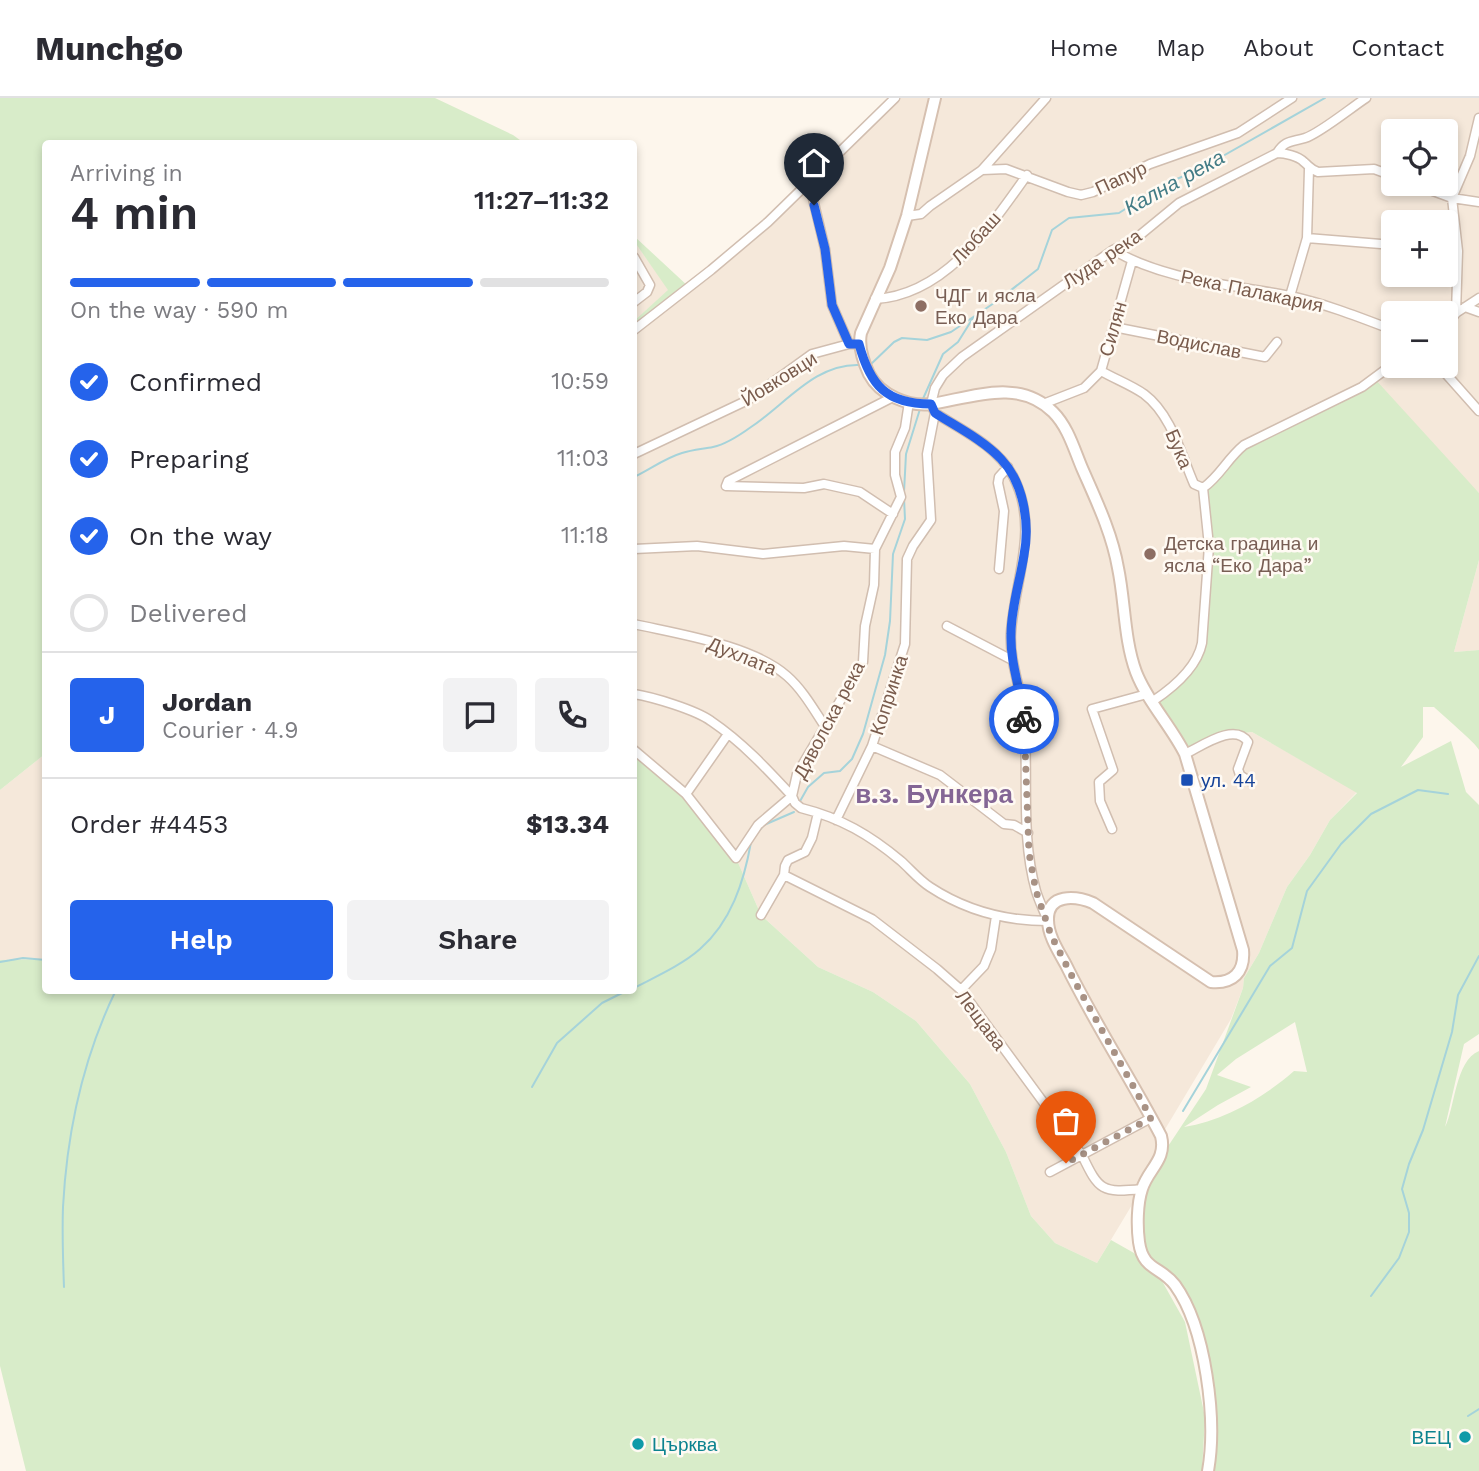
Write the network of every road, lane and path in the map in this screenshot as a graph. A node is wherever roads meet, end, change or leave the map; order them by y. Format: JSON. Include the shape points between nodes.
{"nodes":[{"id":1,"x":895,"y":98,"type":"edge"},
{"id":2,"x":935,"y":98,"type":"edge"},
{"id":3,"x":1046,"y":98,"type":"edge"},
{"id":4,"x":1366,"y":98,"type":"edge"},
{"id":5,"x":1287,"y":99,"type":"edge"},
{"id":6,"x":1479,"y":122,"type":"edge"},
{"id":7,"x":1277,"y":153,"type":"junction"},
{"id":8,"x":1309,"y":169,"type":"junction"},
{"id":9,"x":982,"y":170,"type":"junction"},
{"id":10,"x":1381,"y":172,"type":"edge"},
{"id":11,"x":1027,"y":175,"type":"junction"},
{"id":12,"x":809,"y":182,"type":"junction"},
{"id":13,"x":1447,"y":196,"type":"edge"},
{"id":14,"x":1452,"y":198,"type":"junction"},
{"id":15,"x":1479,"y":202,"type":"edge"},
{"id":16,"x":1453,"y":210,"type":"edge"},
{"id":17,"x":907,"y":216,"type":"junction"},
{"id":18,"x":1307,"y":238,"type":"junction"},
{"id":19,"x":1381,"y":244,"type":"edge"},
{"id":20,"x":1113,"y":250,"type":"junction"},
{"id":21,"x":1132,"y":261,"type":"junction"},
{"id":22,"x":637,"y":262,"type":"edge"},
{"id":23,"x":1290,"y":296,"type":"junction"},
{"id":24,"x":1479,"y":298,"type":"edge"},
{"id":25,"x":875,"y":299,"type":"junction"},
{"id":26,"x":637,"y":300,"type":"edge"},
{"id":27,"x":1465,"y":307,"type":"junction"},
{"id":28,"x":1458,"y":312,"type":"edge"},
{"id":29,"x":1479,"y":312,"type":"edge"},
{"id":30,"x":1381,"y":326,"type":"edge"},
{"id":31,"x":1114,"y":327,"type":"junction"},
{"id":32,"x":637,"y":328,"type":"edge"},
{"id":33,"x":1278,"y":342,"type":"dead end"},
{"id":34,"x":854,"y":344,"type":"junction"},
{"id":35,"x":1101,"y":371,"type":"junction"},
{"id":36,"x":1381,"y":373,"type":"edge"},
{"id":37,"x":1450,"y":378,"type":"edge"},
{"id":38,"x":893,"y":397,"type":"junction"},
{"id":39,"x":909,"y":402,"type":"junction"},
{"id":40,"x":1043,"y":404,"type":"junction"},
{"id":41,"x":933,"y":408,"type":"junction"},
{"id":42,"x":1479,"y":411,"type":"edge"},
{"id":43,"x":637,"y":453,"type":"edge"},
{"id":44,"x":1008,"y":467,"type":"junction"},
{"id":45,"x":1203,"y":488,"type":"junction"},
{"id":46,"x":893,"y":514,"type":"junction"},
{"id":47,"x":637,"y":549,"type":"edge"},
{"id":48,"x":875,"y":549,"type":"junction"},
{"id":49,"x":999,"y":569,"type":"dead end"},
{"id":50,"x":637,"y":625,"type":"edge"},
{"id":51,"x":947,"y":626,"type":"dead end"},
{"id":52,"x":1012,"y":660,"type":"junction"},
{"id":53,"x":637,"y":695,"type":"edge"},
{"id":54,"x":1150,"y":697,"type":"junction"},
{"id":55,"x":826,"y":728,"type":"junction"},
{"id":56,"x":728,"y":734,"type":"junction"},
{"id":57,"x":872,"y":746,"type":"junction"},
{"id":58,"x":637,"y":753,"type":"edge"},
{"id":59,"x":1185,"y":754,"type":"junction"},
{"id":60,"x":1249,"y":781,"type":"dead end"},
{"id":61,"x":686,"y":794,"type":"junction"},
{"id":62,"x":792,"y":796,"type":"junction"},
{"id":63,"x":818,"y":813,"type":"junction"},
{"id":64,"x":836,"y":820,"type":"junction"},
{"id":65,"x":1112,"y":829,"type":"dead end"},
{"id":66,"x":1028,"y":832,"type":"junction"},
{"id":67,"x":784,"y":875,"type":"junction"},
{"id":68,"x":761,"y":915,"type":"dead end"},
{"id":69,"x":996,"y":916,"type":"junction"},
{"id":70,"x":1048,"y":920,"type":"junction"},
{"id":71,"x":961,"y":990,"type":"junction"},
{"id":72,"x":1151,"y":1118,"type":"junction"},
{"id":73,"x":1082,"y":1155,"type":"junction"},
{"id":74,"x":1050,"y":1172,"type":"dead end"},
{"id":75,"x":1142,"y":1189,"type":"junction"},
{"id":76,"x":1208,"y":1471,"type":"edge"}],
"edges":[{"from":1,"to":12,"type":"street"},
{"from":2,"to":17,"type":"street"},
{"from":3,"to":9,"type":"street"},
{"from":4,"to":7,"type":"street","name":"Луда река","via":[[1306,138],[1282,144]]},
{"from":5,"to":11,"type":"street","name":"Папур","via":[[1238,133],[1150,164],[1093,192],[1068,192]]},
{"from":6,"to":14,"type":"street"},
{"from":7,"to":8,"type":"street","via":[[1304,161]]},
{"from":7,"to":20,"type":"street","name":"Луда река","via":[[1179,203],[1134,240]]},
{"from":8,"to":10,"type":"street"},
{"from":8,"to":18,"type":"street"},
{"from":9,"to":11,"type":"street","name":"Папур","via":[[1006,169]]},
{"from":9,"to":17,"type":"street","via":[[920,214]]},
{"from":11,"to":25,"type":"street","name":"Любаш","via":[[993,223],[949,268],[906,294]]},
{"from":12,"to":32,"type":"street","via":[[721,262]]},
{"from":12,"to":34,"type":"street","via":[[832,305]]},
{"from":13,"to":14,"type":"street"},
{"from":14,"to":15,"type":"street"},
{"from":14,"to":16,"type":"street"},
{"from":17,"to":25,"type":"street"},
{"from":18,"to":19,"type":"street"},
{"from":18,"to":23,"type":"street"},
{"from":20,"to":21,"type":"street","name":"Река Палакария"},
{"from":20,"to":41,"type":"street","name":"Луда река","via":[[962,357],[935,388]]},
{"from":21,"to":23,"type":"street","name":"Река Палакария","via":[[1172,274]]},
{"from":21,"to":31,"type":"street","name":"Силян"},
{"from":22,"to":26,"type":"street","via":[[650,285]]},
{"from":23,"to":30,"type":"street","name":"Река Палакария"},
{"from":24,"to":27,"type":"street"},
{"from":25,"to":34,"type":"street"},
{"from":27,"to":28,"type":"street"},
{"from":27,"to":29,"type":"street"},
{"from":31,"to":33,"type":"street","name":"Водислав","via":[[1265,357]]},
{"from":31,"to":35,"type":"street","name":"Силян"},
{"from":34,"to":38,"type":"street","via":[[875,383]]},
{"from":34,"to":43,"type":"street","name":"Йовковци","via":[[812,354],[748,400]]},
{"from":35,"to":40,"type":"street","name":"Силян","via":[[1084,388]]},
{"from":35,"to":45,"type":"street","name":"Бука","via":[[1155,404],[1167,420],[1194,484]]},
{"from":36,"to":45,"type":"street","via":[[1362,387],[1244,445]]},
{"from":37,"to":42,"type":"street"},
{"from":38,"to":39,"type":"street"},
{"from":38,"to":46,"type":"street","via":[[726,486],[804,488],[824,484],[860,492]]},
{"from":39,"to":41,"type":"street"},
{"from":39,"to":46,"type":"street","name":"Дяволска река","via":[[895,452],[901,497]]},
{"from":40,"to":41,"type":"street","via":[[1012,392],[994,392]]},
{"from":40,"to":54,"type":"street","via":[[1068,433],[1109,534],[1132,660]]},
{"from":41,"to":44,"type":"street","via":[[987,446]]},
{"from":41,"to":57,"type":"street","name":"Копринка","via":[[927,454],[931,520],[907,559],[905,644]]},
{"from":44,"to":49,"type":"street","via":[[998,484],[1004,511]]},
{"from":44,"to":52,"type":"street","via":[[1018,488],[1026,528],[1011,631]]},
{"from":45,"to":54,"type":"street","name":"Бука","via":[[1209,546],[1199,656],[1178,681]]},
{"from":46,"to":48,"type":"street","name":"Дяволска река"},
{"from":47,"to":48,"type":"street","via":[[697,546],[764,554]]},
{"from":48,"to":55,"type":"street","name":"Дяволска река","via":[[863,662]]},
{"from":50,"to":55,"type":"street","name":"Духлата","via":[[755,657],[786,674]]},
{"from":51,"to":52,"type":"street"},
{"from":52,"to":66,"type":"street","via":[[1024,719]]},
{"from":53,"to":56,"type":"street","via":[[709,719]]},
{"from":54,"to":59,"type":"street"},
{"from":54,"to":65,"type":"street","via":[[1092,709],[1113,770],[1099,782],[1098,793]]},
{"from":55,"to":62,"type":"street","name":"Дяволска река","via":[[797,774]]},
{"from":56,"to":61,"type":"street"},
{"from":56,"to":62,"type":"street"},
{"from":57,"to":64,"type":"street","name":"Копринка"},
{"from":57,"to":66,"type":"street","via":[[940,775],[1004,824]]},
{"from":58,"to":61,"type":"street"},
{"from":59,"to":60,"type":"street","via":[[1238,733],[1248,742],[1238,769]]},
{"from":59,"to":70,"type":"street","via":[[1240,940],[1244,959],[1238,973],[1228,981],[1211,982],[1083,899],[1059,900]]},
{"from":61,"to":62,"type":"street","name":"Дяволска река","via":[[736,858],[758,825]]},
{"from":62,"to":63,"type":"street","via":[[801,808]]},
{"from":63,"to":64,"type":"street"},
{"from":63,"to":67,"type":"street","via":[[805,852],[788,860]]},
{"from":64,"to":69,"type":"street","via":[[859,829],[929,886]]},
{"from":66,"to":70,"type":"street","via":[[1036,891]]},
{"from":67,"to":68,"type":"street"},
{"from":67,"to":71,"type":"street","name":"Лещава","via":[[872,919]]},
{"from":69,"to":70,"type":"street"},
{"from":69,"to":71,"type":"street","via":[[984,966]]},
{"from":70,"to":72,"type":"street","via":[[1075,982]]},
{"from":71,"to":73,"type":"street","name":"Лещава"},
{"from":72,"to":73,"type":"street"},
{"from":72,"to":75,"type":"street","via":[[1161,1136],[1162,1155]]},
{"from":73,"to":74,"type":"street"},
{"from":73,"to":75,"type":"street","name":"Лещава","via":[[1101,1186],[1113,1192]]},
{"from":75,"to":76,"type":"street","via":[[1139,1241],[1143,1259],[1173,1283],[1200,1345],[1212,1429]]}]}
